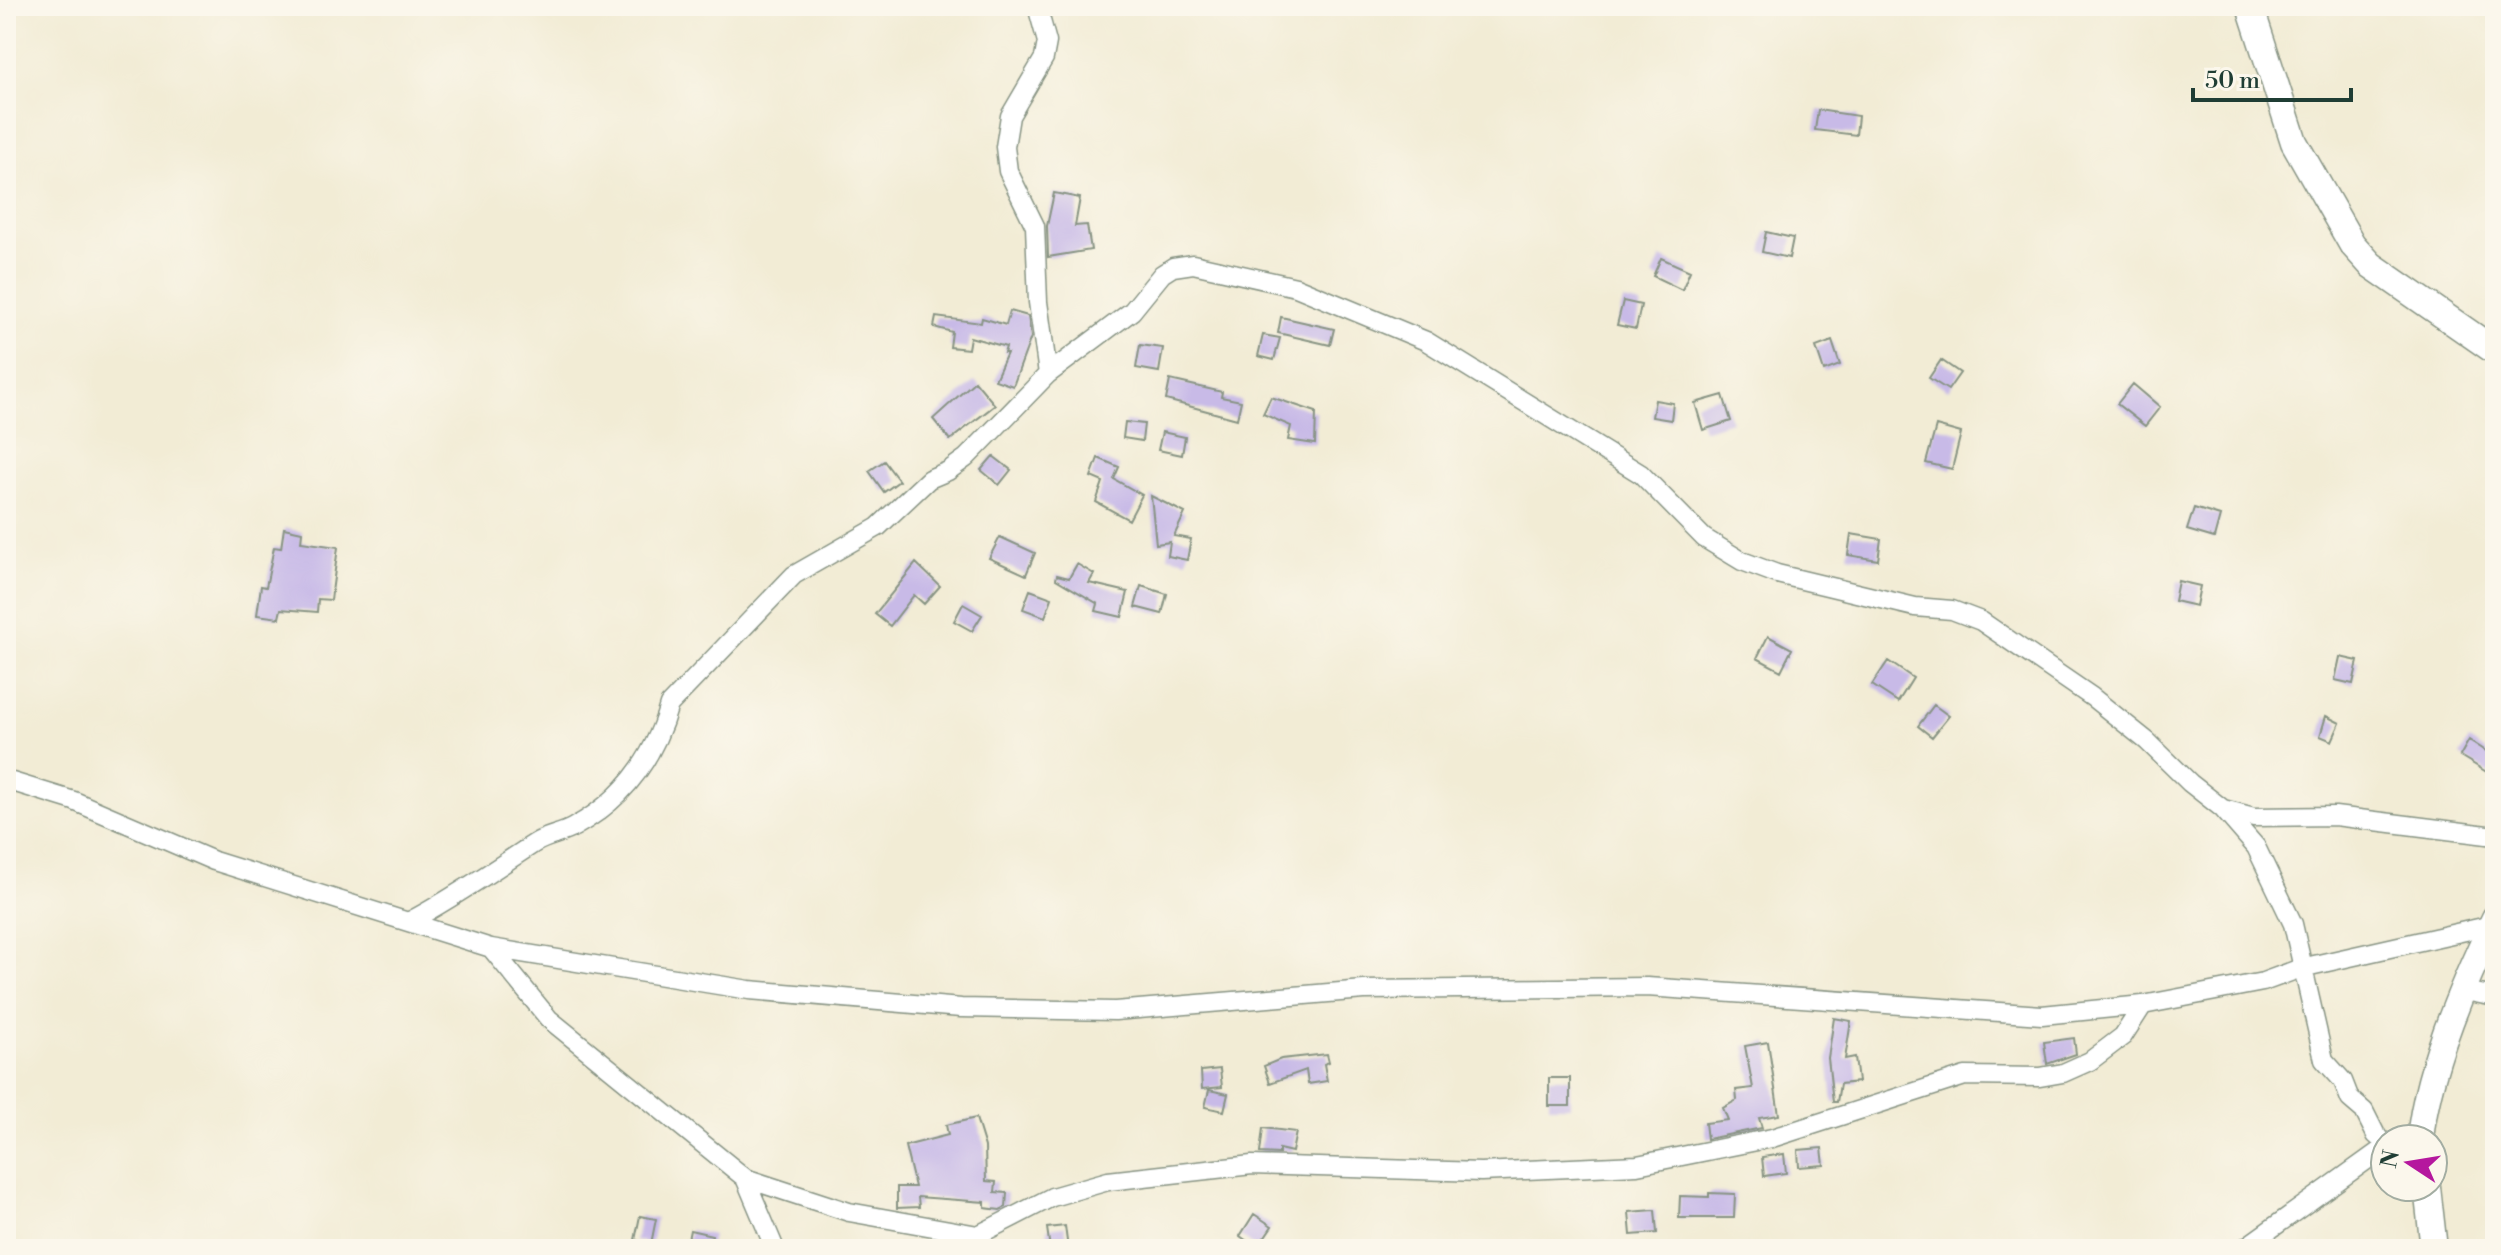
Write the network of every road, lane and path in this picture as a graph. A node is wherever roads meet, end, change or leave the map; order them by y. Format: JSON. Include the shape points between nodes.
{"nodes":[{"id":1,"x":1037,"y":6,"type":"edge"},
{"id":2,"x":2250,"y":6,"type":"edge"},
{"id":3,"x":2495,"y":351,"type":"edge"},
{"id":4,"x":1048,"y":374,"type":"junction"},
{"id":5,"x":6,"y":780,"type":"edge"},
{"id":6,"x":2223,"y":809,"type":"junction"},
{"id":7,"x":2495,"y":836,"type":"edge"},
{"id":8,"x":410,"y":921,"type":"junction"},
{"id":9,"x":2493,"y":922,"type":"edge"},
{"id":10,"x":491,"y":948,"type":"junction"},
{"id":11,"x":2301,"y":968,"type":"junction"},
{"id":12,"x":2465,"y":991,"type":"junction"},
{"id":13,"x":2495,"y":997,"type":"edge"},
{"id":14,"x":2143,"y":1005,"type":"junction"},
{"id":15,"x":2370,"y":1123,"type":"edge"},
{"id":16,"x":2422,"y":1123,"type":"edge"},
{"id":17,"x":2369,"y":1157,"type":"edge"},
{"id":18,"x":745,"y":1178,"type":"junction"},
{"id":19,"x":2429,"y":1203,"type":"edge"},
{"id":20,"x":775,"y":1249,"type":"edge"},
{"id":21,"x":2243,"y":1249,"type":"edge"},
{"id":22,"x":2434,"y":1249,"type":"edge"}],
"edges":[{"from":1,"to":4,"type":"street","via":[[1047,42],[1044,58],[1010,116],[1005,147],[1008,171],[1035,226]]},
{"from":2,"to":3,"type":"main road","via":[[2294,142],[2352,244],[2371,265]]},
{"from":4,"to":6,"type":"street","via":[[1132,311],[1173,267],[1193,264],[1296,287],[1439,349],[1641,474],[1704,538],[1742,561],[1777,574],[1915,607],[1952,610],[1981,621],[2103,706]]},
{"from":4,"to":8,"type":"street","via":[[966,458],[929,479],[857,542],[794,575],[669,705],[662,730],[637,774],[607,808],[537,842],[462,894]]},
{"from":5,"to":8,"type":"street","via":[[74,801],[214,861]]},
{"from":6,"to":7,"type":"street","via":[[2254,817],[2335,816]]},
{"from":6,"to":11,"type":"street","via":[[2256,847],[2279,891],[2293,924]]},
{"from":8,"to":10,"type":"street"},
{"from":9,"to":11,"type":"street"},
{"from":9,"to":12,"type":"main road"},
{"from":10,"to":14,"type":"street","via":[[749,990],[961,1008],[1115,1011],[1364,990],[1647,987],[2042,1015]]},
{"from":10,"to":18,"type":"street","via":[[549,1019]]},
{"from":11,"to":14,"type":"street","via":[[2263,982]]},
{"from":11,"to":15,"type":"street","via":[[2324,1060]]},
{"from":12,"to":13,"type":"street"},
{"from":12,"to":16,"type":"main road","via":[[2433,1071]]},
{"from":14,"to":18,"type":"street","via":[[2123,1036],[2063,1073],[1965,1076],[1772,1138],[1637,1165],[1481,1172],[1252,1165],[1108,1181],[1052,1197],[978,1235],[849,1212]]},
{"from":17,"to":21,"type":"street"},
{"from":18,"to":20,"type":"street"},
{"from":19,"to":22,"type":"main road"}]}
